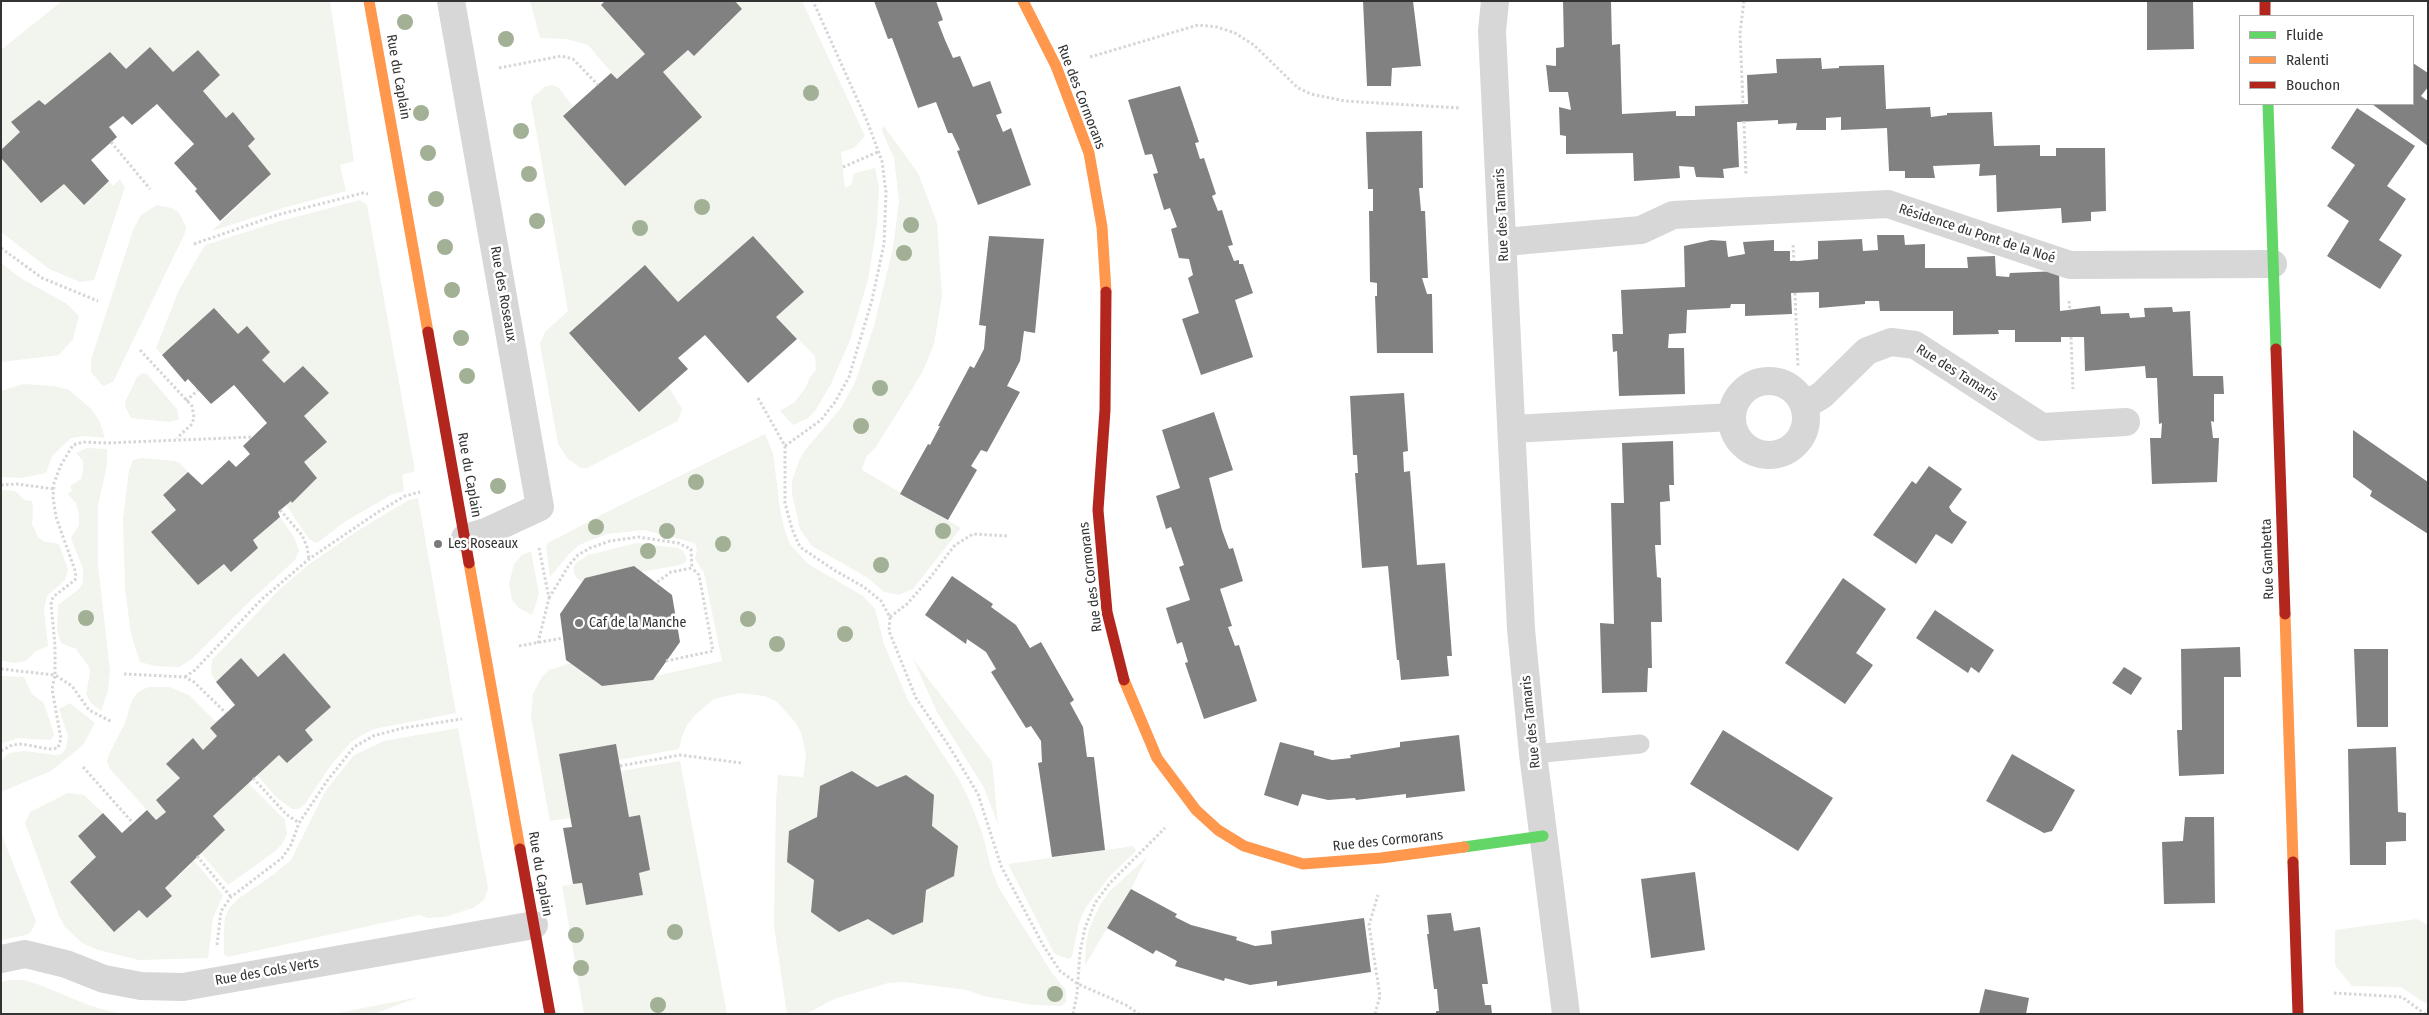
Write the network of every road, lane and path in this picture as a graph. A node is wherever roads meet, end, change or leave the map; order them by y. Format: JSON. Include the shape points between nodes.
{"nodes":[{"id":1,"x":369,"y":1,"type":"edge"},
{"id":2,"x":451,"y":1,"type":"edge"},
{"id":3,"x":813,"y":1,"type":"edge"},
{"id":4,"x":1023,"y":1,"type":"edge"},
{"id":5,"x":1495,"y":1,"type":"edge"},
{"id":6,"x":1744,"y":1,"type":"edge"},
{"id":7,"x":2265,"y":1,"type":"edge"},
{"id":8,"x":2266,"y":15,"type":"edge"},
{"id":9,"x":1056,"y":66,"type":"junction"},
{"id":10,"x":464,"y":75,"type":"junction"},
{"id":11,"x":598,"y":85,"type":"dead end"},
{"id":12,"x":1743,"y":103,"type":"dead end"},
{"id":13,"x":2268,"y":105,"type":"edge"},
{"id":14,"x":1496,"y":110,"type":"junction"},
{"id":15,"x":1744,"y":122,"type":"dead end"},
{"id":16,"x":111,"y":142,"type":"dead end"},
{"id":17,"x":878,"y":152,"type":"junction"},
{"id":18,"x":842,"y":167,"type":"dead end"},
{"id":19,"x":150,"y":189,"type":"dead end"},
{"id":20,"x":403,"y":193,"type":"junction"},
{"id":21,"x":1748,"y":212,"type":"junction"},
{"id":22,"x":1504,"y":242,"type":"junction"},
{"id":23,"x":194,"y":244,"type":"dead end"},
{"id":24,"x":1,"y":248,"type":"edge"},
{"id":25,"x":2273,"y":264,"type":"junction"},
{"id":26,"x":1795,"y":293,"type":"dead end"},
{"id":27,"x":98,"y":301,"type":"dead end"},
{"id":28,"x":2071,"y":337,"type":"dead end"},
{"id":29,"x":140,"y":350,"type":"dead end"},
{"id":30,"x":198,"y":390,"type":"dead end"},
{"id":31,"x":758,"y":398,"type":"dead end"},
{"id":32,"x":1798,"y":398,"type":"junction"},
{"id":33,"x":186,"y":401,"type":"junction"},
{"id":34,"x":1732,"y":418,"type":"junction"},
{"id":35,"x":2126,"y":422,"type":"dead end"},
{"id":36,"x":2074,"y":425,"type":"junction"},
{"id":37,"x":1513,"y":428,"type":"junction"},
{"id":38,"x":253,"y":437,"type":"dead end"},
{"id":39,"x":176,"y":439,"type":"junction"},
{"id":40,"x":785,"y":446,"type":"junction"},
{"id":41,"x":455,"y":484,"type":"junction"},
{"id":42,"x":1,"y":485,"type":"edge"},
{"id":43,"x":54,"y":489,"type":"junction"},
{"id":44,"x":280,"y":510,"type":"dead end"},
{"id":45,"x":531,"y":511,"type":"junction"},
{"id":46,"x":1009,"y":536,"type":"dead end"},
{"id":47,"x":465,"y":538,"type":"junction"},
{"id":48,"x":309,"y":559,"type":"junction"},
{"id":49,"x":692,"y":568,"type":"junction"},
{"id":50,"x":656,"y":583,"type":"dead end"},
{"id":51,"x":549,"y":598,"type":"junction"},
{"id":52,"x":890,"y":617,"type":"junction"},
{"id":53,"x":563,"y":638,"type":"dead end"},
{"id":54,"x":538,"y":642,"type":"junction"},
{"id":55,"x":485,"y":652,"type":"junction"},
{"id":56,"x":666,"y":661,"type":"dead end"},
{"id":57,"x":1,"y":669,"type":"edge"},
{"id":58,"x":124,"y":674,"type":"dead end"},
{"id":59,"x":56,"y":675,"type":"junction"},
{"id":60,"x":185,"y":677,"type":"junction"},
{"id":61,"x":226,"y":713,"type":"dead end"},
{"id":62,"x":496,"y":713,"type":"junction"},
{"id":63,"x":112,"y":722,"type":"dead end"},
{"id":64,"x":1640,"y":744,"type":"dead end"},
{"id":65,"x":1,"y":751,"type":"edge"},
{"id":66,"x":1533,"y":754,"type":"junction"},
{"id":67,"x":742,"y":763,"type":"dead end"},
{"id":68,"x":620,"y":766,"type":"dead end"},
{"id":69,"x":83,"y":767,"type":"dead end"},
{"id":70,"x":253,"y":778,"type":"dead end"},
{"id":71,"x":1192,"y":805,"type":"junction"},
{"id":72,"x":133,"y":823,"type":"dead end"},
{"id":73,"x":299,"y":823,"type":"junction"},
{"id":74,"x":1543,"y":836,"type":"junction"},
{"id":75,"x":197,"y":856,"type":"dead end"},
{"id":76,"x":1381,"y":858,"type":"junction"},
{"id":77,"x":231,"y":897,"type":"junction"},
{"id":78,"x":534,"y":925,"type":"junction"},
{"id":79,"x":1,"y":959,"type":"edge"},
{"id":80,"x":219,"y":980,"type":"junction"},
{"id":81,"x":1078,"y":984,"type":"junction"},
{"id":82,"x":2297,"y":994,"type":"junction"},
{"id":83,"x":550,"y":1014,"type":"edge"},
{"id":84,"x":1072,"y":1014,"type":"edge"},
{"id":85,"x":1139,"y":1014,"type":"edge"},
{"id":86,"x":1375,"y":1014,"type":"edge"},
{"id":87,"x":1566,"y":1014,"type":"edge"},
{"id":88,"x":2298,"y":1014,"type":"edge"},
{"id":89,"x":2425,"y":1014,"type":"edge"}],
"edges":[{"from":1,"to":20,"type":"street","name":"Rue du Caplain"},
{"from":2,"to":10,"type":"street","name":"Rue des Roseaux"},
{"from":3,"to":17,"type":"path"},
{"from":4,"to":9,"type":"street","name":"Rue des Cormorans"},
{"from":5,"to":14,"type":"street","name":"Rue des Tamaris","via":[[1492,31]]},
{"from":6,"to":12,"type":"path","via":[[1740,33]]},
{"from":7,"to":8,"type":"street"},
{"from":9,"to":14,"type":"path","via":[[1198,25],[1236,33],[1254,45],[1298,88],[1312,94],[1345,101]]},
{"from":9,"to":71,"type":"street","name":"Rue des Cormorans","via":[[1089,153],[1102,227],[1106,280],[1105,410],[1098,510],[1107,612],[1125,686],[1157,758]]},
{"from":10,"to":11,"type":"path","via":[[561,56],[573,59]]},
{"from":10,"to":45,"type":"street","name":"Rue des Roseaux","via":[[540,506]]},
{"from":13,"to":25,"type":"street","name":"Rue Gambetta"},
{"from":14,"to":22,"type":"street","name":"Rue des Tamaris"},
{"from":15,"to":21,"type":"path"},
{"from":16,"to":19,"type":"path"},
{"from":17,"to":18,"type":"path"},
{"from":17,"to":40,"type":"path","via":[[886,192],[884,244],[872,300],[848,377],[821,420]]},
{"from":20,"to":23,"type":"path","via":[[378,196],[363,193],[277,216]]},
{"from":20,"to":41,"type":"street","name":"Rue du Caplain"},
{"from":21,"to":22,"type":"street","name":"Résidence du Pont de la Noé","via":[[1673,215],[1641,230]]},
{"from":21,"to":25,"type":"street","name":"Résidence du Pont de la Noé","via":[[1888,204],[2070,265]]},
{"from":22,"to":37,"type":"street","name":"Rue des Tamaris"},
{"from":24,"to":27,"type":"path","via":[[42,278]]},
{"from":25,"to":82,"type":"street","name":"Rue Gambetta"},
{"from":26,"to":32,"type":"path"},
{"from":28,"to":36,"type":"path"},
{"from":29,"to":33,"type":"path"},
{"from":30,"to":33,"type":"path"},
{"from":31,"to":40,"type":"path"},
{"from":32,"to":34,"type":"street","via":[[1776,382],[1763,382],[1741,394],[1734,405]]},
{"from":32,"to":34,"type":"street","via":[[1806,418],[1804,431],[1790,449],[1780,454],[1757,454],[1746,448],[1739,440]]},
{"from":32,"to":36,"type":"street","name":"Rue des Tamaris","via":[[1822,395],[1868,351],[1891,342],[1915,345],[2042,427]]},
{"from":33,"to":39,"type":"path","via":[[192,406],[194,417],[192,424]]},
{"from":34,"to":37,"type":"street"},
{"from":35,"to":36,"type":"street","name":"Rue des Tamaris"},
{"from":37,"to":66,"type":"street","name":"Rue des Tamaris","via":[[1522,629]]},
{"from":38,"to":39,"type":"path"},
{"from":39,"to":43,"type":"path","via":[[73,445],[61,465]]},
{"from":40,"to":52,"type":"path","via":[[785,503],[800,547],[864,587],[881,601]]},
{"from":41,"to":47,"type":"street","name":"Rue du Caplain"},
{"from":41,"to":48,"type":"path","via":[[405,496],[350,529]]},
{"from":42,"to":43,"type":"path"},
{"from":43,"to":59,"type":"path","via":[[56,517],[76,573],[75,580],[53,597],[51,604]]},
{"from":44,"to":48,"type":"path","via":[[302,536]]},
{"from":45,"to":47,"type":"street"},
{"from":45,"to":51,"type":"path"},
{"from":46,"to":52,"type":"path","via":[[973,534],[955,545],[930,579]]},
{"from":47,"to":55,"type":"street","name":"Rue du Caplain"},
{"from":48,"to":60,"type":"path","via":[[261,600]]},
{"from":49,"to":50,"type":"path","via":[[671,572]]},
{"from":49,"to":51,"type":"path","via":[[691,549],[678,544],[638,537],[610,541],[578,555]]},
{"from":49,"to":56,"type":"path","via":[[699,575],[712,650]]},
{"from":51,"to":54,"type":"path"},
{"from":52,"to":81,"type":"path","via":[[889,631],[913,691],[978,794],[1001,866],[1060,971]]},
{"from":53,"to":54,"type":"path"},
{"from":54,"to":55,"type":"path"},
{"from":55,"to":62,"type":"street","name":"Rue du Caplain"},
{"from":57,"to":59,"type":"path"},
{"from":58,"to":60,"type":"path"},
{"from":59,"to":63,"type":"path","via":[[72,686],[89,710]]},
{"from":59,"to":65,"type":"path","via":[[52,689],[61,739],[58,748],[17,744]]},
{"from":60,"to":61,"type":"path"},
{"from":62,"to":73,"type":"path","via":[[373,736],[354,747]]},
{"from":62,"to":78,"type":"street","name":"Rue du Caplain"},
{"from":64,"to":66,"type":"lane"},
{"from":66,"to":74,"type":"street","name":"Rue des Tamaris"},
{"from":67,"to":68,"type":"path","via":[[680,755]]},
{"from":69,"to":72,"type":"path"},
{"from":70,"to":73,"type":"path","via":[[286,814]]},
{"from":71,"to":76,"type":"street","name":"Rue des Cormorans","via":[[1218,830],[1244,846],[1275,857],[1303,864]]},
{"from":71,"to":81,"type":"path","via":[[1155,837],[1095,903],[1085,928]]},
{"from":73,"to":77,"type":"path","via":[[282,858]]},
{"from":74,"to":76,"type":"street","name":"Rue des Cormorans"},
{"from":74,"to":87,"type":"street","name":"Rue des Tamaris"},
{"from":75,"to":77,"type":"path"},
{"from":76,"to":86,"type":"path","via":[[1380,890],[1369,925],[1380,996]]},
{"from":77,"to":80,"type":"path","via":[[221,911],[218,929]]},
{"from":78,"to":80,"type":"street","name":"Rue des Cols Verts"},
{"from":78,"to":83,"type":"street","name":"Rue du Caplain"},
{"from":79,"to":80,"type":"street","name":"Rue des Cols Verts","via":[[25,954],[66,964],[104,979],[141,986],[183,987]]},
{"from":81,"to":84,"type":"path"},
{"from":81,"to":85,"type":"path"},
{"from":82,"to":88,"type":"street","name":"Rue Gambetta"},
{"from":82,"to":89,"type":"path","via":[[2402,997]]}]}
